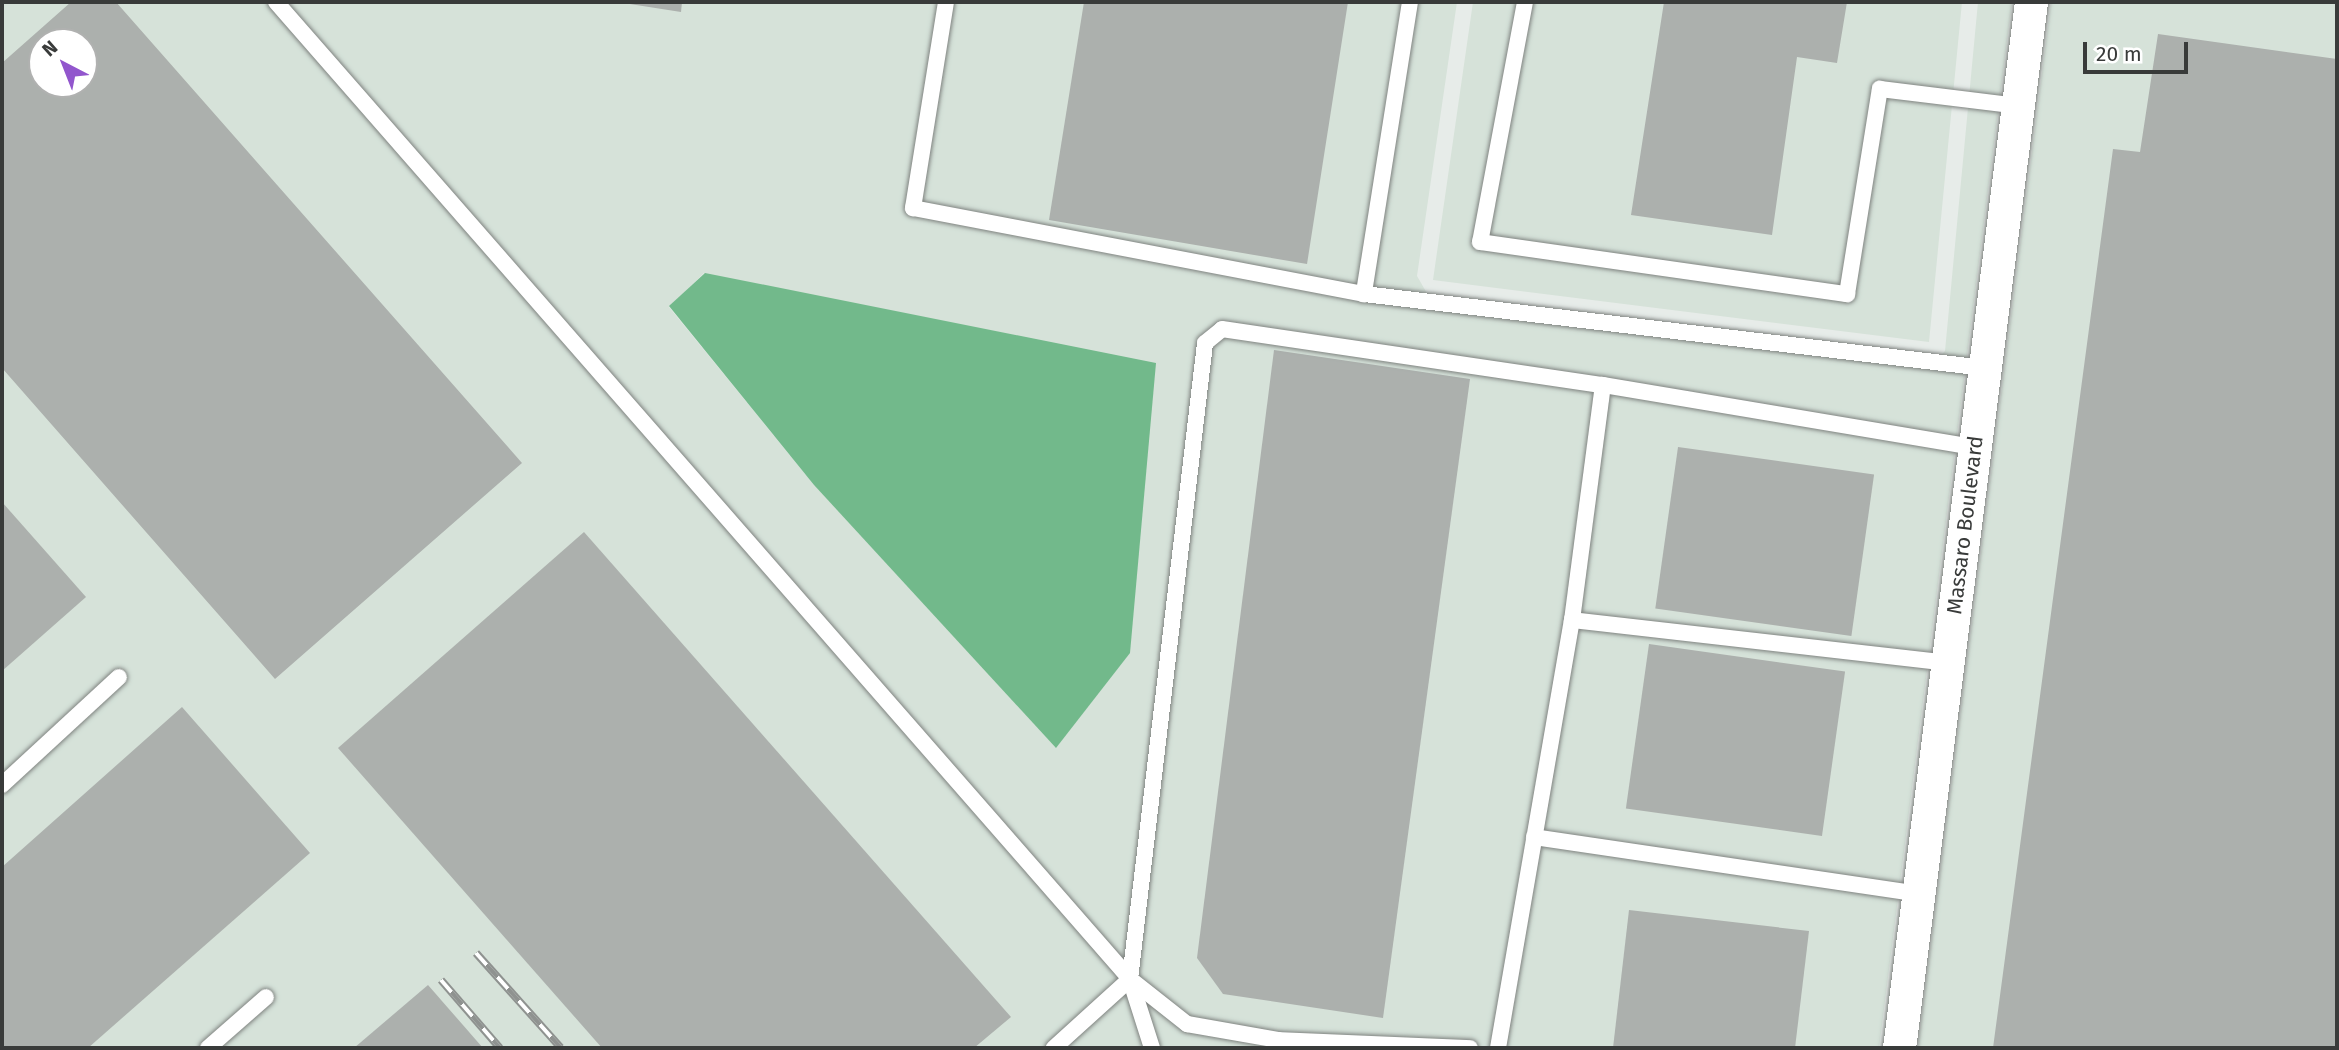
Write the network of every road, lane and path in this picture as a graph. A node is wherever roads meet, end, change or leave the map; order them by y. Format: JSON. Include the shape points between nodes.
{"nodes":[{"id":1,"x":276,"y":2,"type":"edge"},
{"id":2,"x":946,"y":2,"type":"edge"},
{"id":3,"x":1410,"y":2,"type":"edge"},
{"id":4,"x":1525,"y":2,"type":"edge"},
{"id":5,"x":2031,"y":2,"type":"edge"},
{"id":6,"x":2018,"y":106,"type":"junction"},
{"id":7,"x":1364,"y":294,"type":"junction"},
{"id":8,"x":1985,"y":368,"type":"junction"},
{"id":9,"x":1603,"y":385,"type":"junction"},
{"id":10,"x":1975,"y":447,"type":"junction"},
{"id":11,"x":1572,"y":620,"type":"junction"},
{"id":12,"x":1948,"y":663,"type":"junction"},
{"id":13,"x":119,"y":677,"type":"dead end"},
{"id":14,"x":2,"y":785,"type":"edge"},
{"id":15,"x":1534,"y":837,"type":"junction"},
{"id":16,"x":1918,"y":894,"type":"junction"},
{"id":17,"x":1130,"y":979,"type":"junction"},
{"id":18,"x":266,"y":997,"type":"dead end"},
{"id":19,"x":1278,"y":1044,"type":"edge"},
{"id":20,"x":208,"y":1048,"type":"edge"},
{"id":21,"x":1054,"y":1048,"type":"edge"},
{"id":22,"x":1152,"y":1048,"type":"edge"},
{"id":23,"x":1470,"y":1048,"type":"edge"},
{"id":24,"x":1498,"y":1048,"type":"edge"},
{"id":25,"x":1899,"y":1048,"type":"edge"}],
"edges":[{"from":1,"to":17,"type":"lane"},
{"from":2,"to":7,"type":"lane","via":[[913,208]]},
{"from":3,"to":7,"type":"lane"},
{"from":4,"to":6,"type":"lane","via":[[1480,242],[1846,294],[1880,89]]},
{"from":5,"to":6,"type":"street","name":"Massaro Boulevard"},
{"from":6,"to":8,"type":"street","name":"Massaro Boulevard"},
{"from":7,"to":8,"type":"lane"},
{"from":8,"to":10,"type":"street","name":"Massaro Boulevard"},
{"from":9,"to":10,"type":"lane"},
{"from":9,"to":11,"type":"lane"},
{"from":9,"to":17,"type":"lane","via":[[1222,329],[1205,343]]},
{"from":10,"to":12,"type":"street","name":"Massaro Boulevard"},
{"from":11,"to":12,"type":"lane"},
{"from":11,"to":15,"type":"lane"},
{"from":12,"to":16,"type":"street","name":"Massaro Boulevard"},
{"from":13,"to":14,"type":"lane"},
{"from":15,"to":16,"type":"lane"},
{"from":15,"to":24,"type":"lane"},
{"from":16,"to":25,"type":"street","name":"Massaro Boulevard"},
{"from":17,"to":19,"type":"lane","via":[[1187,1024]]},
{"from":17,"to":21,"type":"lane"},
{"from":17,"to":22,"type":"lane"},
{"from":18,"to":20,"type":"lane"},
{"from":19,"to":23,"type":"lane"}]}
